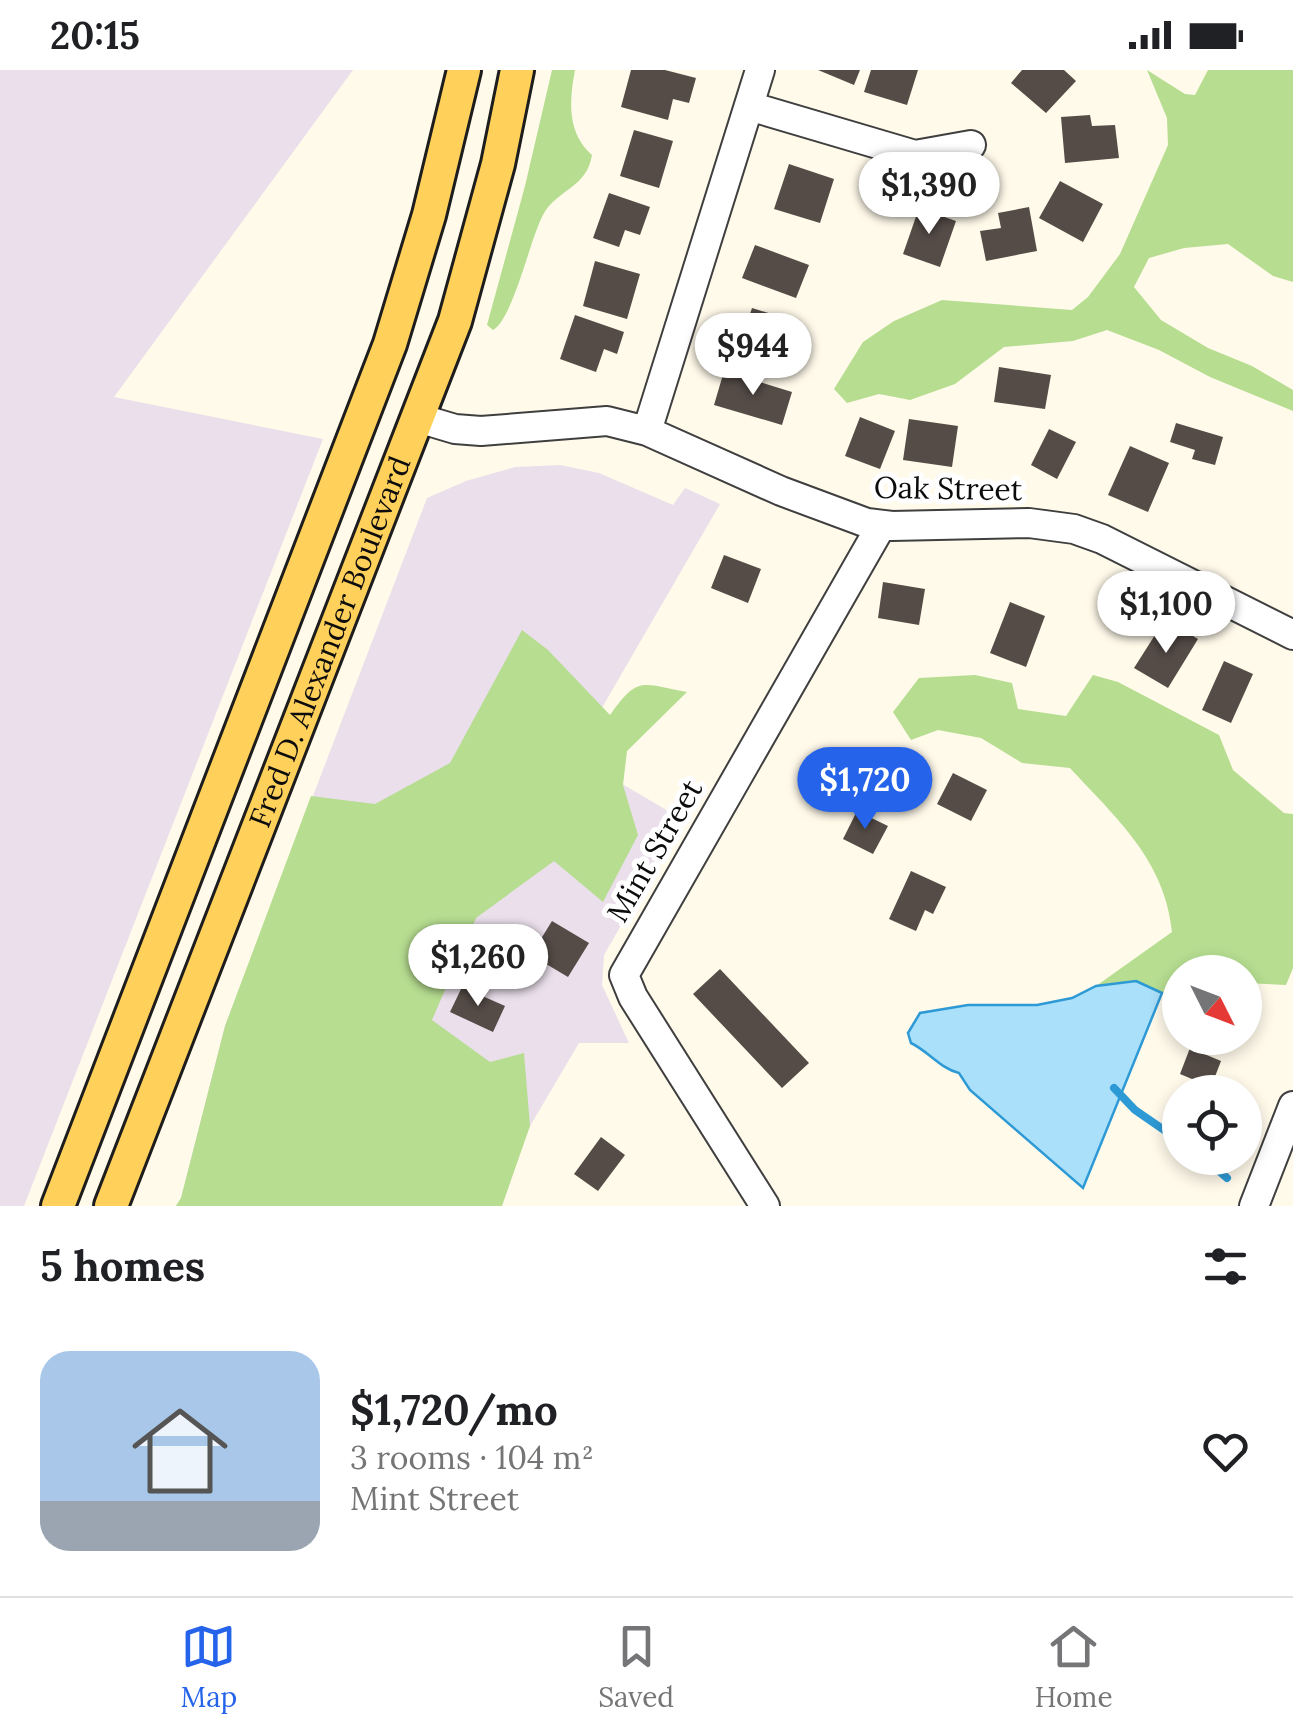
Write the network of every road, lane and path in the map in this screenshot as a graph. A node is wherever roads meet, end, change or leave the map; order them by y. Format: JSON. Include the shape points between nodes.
{"nodes":[{"id":1,"x":464,"y":70,"type":"edge"},
{"id":2,"x":517,"y":70,"type":"edge"},
{"id":3,"x":760,"y":70,"type":"edge"},
{"id":4,"x":749,"y":106,"type":"junction"},
{"id":5,"x":970,"y":146,"type":"dead end"},
{"id":6,"x":418,"y":418,"type":"junction"},
{"id":7,"x":647,"y":432,"type":"junction"},
{"id":8,"x":881,"y":526,"type":"junction"},
{"id":9,"x":1293,"y":635,"type":"edge"},
{"id":10,"x":1293,"y":1106,"type":"edge"},
{"id":11,"x":60,"y":1200,"type":"edge"},
{"id":12,"x":96,"y":1206,"type":"edge"},
{"id":13,"x":111,"y":1206,"type":"edge"},
{"id":14,"x":765,"y":1206,"type":"edge"},
{"id":15,"x":1254,"y":1206,"type":"edge"}],
"edges":[{"from":1,"to":11,"type":"main road","name":"Fred D. Alexander Boulevard","via":[[384,362]]},
{"from":2,"to":6,"type":"main road","name":"Fred D. Alexander Boulevard","via":[[478,243]]},
{"from":3,"to":4,"type":"street"},
{"from":4,"to":5,"type":"street","via":[[914,155]]},
{"from":4,"to":7,"type":"street"},
{"from":6,"to":7,"type":"street","name":"Oak Street","via":[[481,431],[607,421]]},
{"from":6,"to":13,"type":"main road","name":"Fred D. Alexander Boulevard"},
{"from":7,"to":8,"type":"street","name":"Oak Street"},
{"from":8,"to":9,"type":"street","name":"Oak Street","via":[[1029,522],[1074,530]]},
{"from":8,"to":14,"type":"street","name":"Mint Street","via":[[624,975]]},
{"from":10,"to":15,"type":"street"},
{"from":11,"to":12,"type":"main road"}]}
